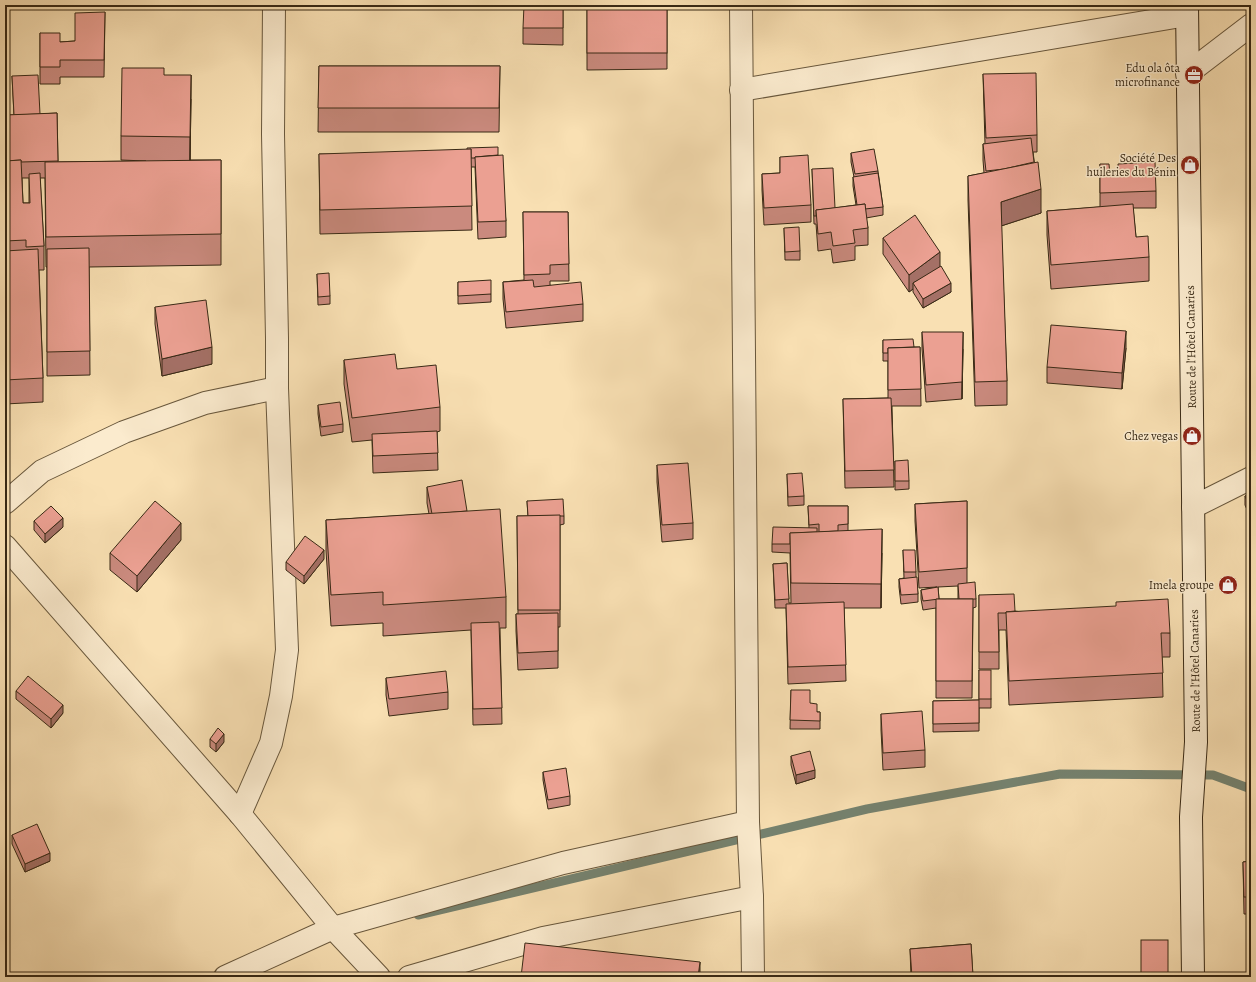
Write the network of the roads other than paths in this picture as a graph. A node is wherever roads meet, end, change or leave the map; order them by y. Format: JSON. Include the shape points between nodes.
{"nodes":[{"id":1,"x":274,"y":5,"type":"edge"},
{"id":2,"x":741,"y":5,"type":"edge"},
{"id":3,"x":1187,"y":10,"type":"edge"},
{"id":4,"x":1251,"y":25,"type":"edge"},
{"id":5,"x":1187,"y":74,"type":"junction"},
{"id":6,"x":741,"y":90,"type":"junction"},
{"id":7,"x":277,"y":388,"type":"junction"},
{"id":8,"x":1251,"y":478,"type":"edge"},
{"id":9,"x":5,"y":503,"type":"edge"},
{"id":10,"x":1193,"y":507,"type":"junction"},
{"id":11,"x":5,"y":546,"type":"edge"},
{"id":12,"x":240,"y":814,"type":"junction"},
{"id":13,"x":748,"y":822,"type":"junction"},
{"id":14,"x":752,"y":897,"type":"junction"},
{"id":15,"x":333,"y":928,"type":"junction"},
{"id":16,"x":225,"y":977,"type":"edge"},
{"id":17,"x":379,"y":977,"type":"edge"},
{"id":18,"x":410,"y":977,"type":"edge"},
{"id":19,"x":753,"y":977,"type":"edge"},
{"id":20,"x":1193,"y":977,"type":"edge"}],
"edges":[{"from":1,"to":7,"type":"street","via":[[273,134]]},
{"from":2,"to":6,"type":"street"},
{"from":3,"to":5,"type":"street","name":"Route de l'Hôtel Canaries"},
{"from":3,"to":6,"type":"street"},
{"from":4,"to":5,"type":"street"},
{"from":5,"to":10,"type":"street","name":"Route de l'Hôtel Canaries"},
{"from":6,"to":13,"type":"street"},
{"from":7,"to":9,"type":"street","via":[[205,403],[124,432],[42,471]]},
{"from":7,"to":12,"type":"street","via":[[287,650],[271,743]]},
{"from":8,"to":10,"type":"street"},
{"from":10,"to":20,"type":"street","name":"Route de l'Hôtel Canaries","via":[[1196,742],[1191,817]]},
{"from":11,"to":12,"type":"street"},
{"from":12,"to":15,"type":"street"},
{"from":13,"to":14,"type":"street"},
{"from":13,"to":15,"type":"street","via":[[563,863]]},
{"from":14,"to":18,"type":"street","via":[[542,938]]},
{"from":14,"to":19,"type":"street"},
{"from":15,"to":16,"type":"street"},
{"from":15,"to":17,"type":"street"}]}
